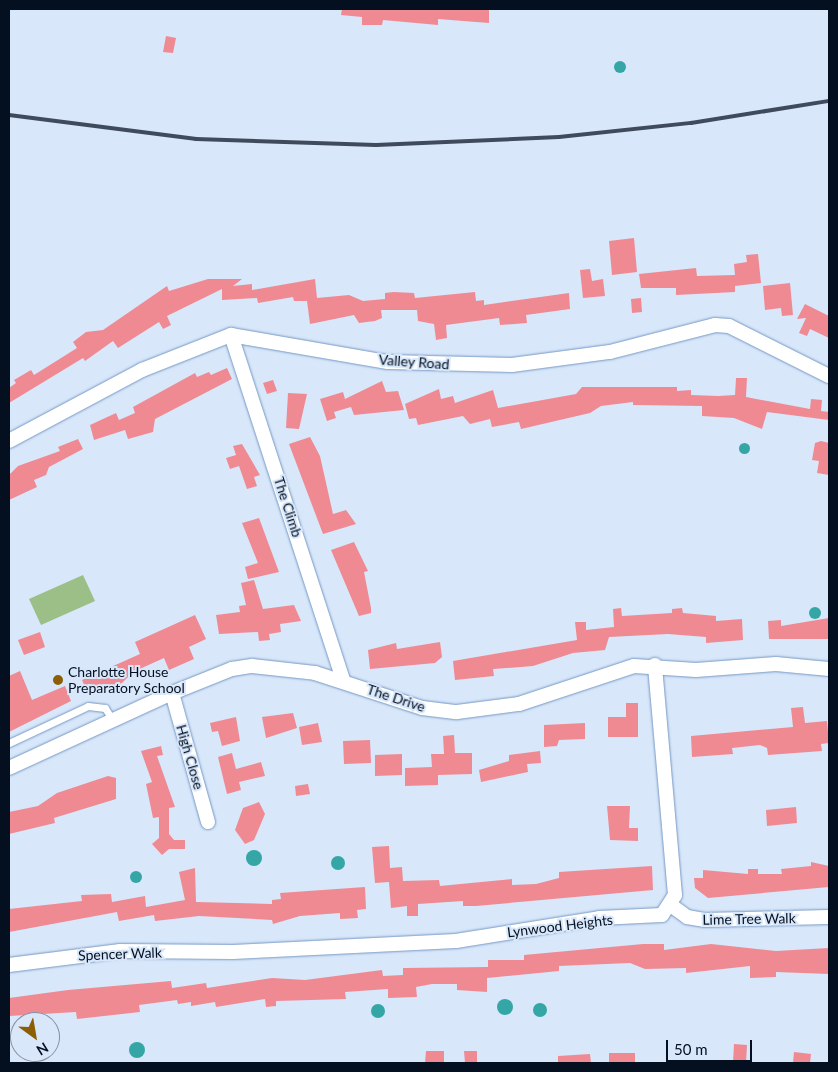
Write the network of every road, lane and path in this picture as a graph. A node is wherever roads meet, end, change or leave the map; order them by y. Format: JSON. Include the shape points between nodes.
{"nodes":[{"id":1,"x":231,"y":335,"type":"junction"},
{"id":2,"x":829,"y":376,"type":"edge"},
{"id":3,"x":9,"y":441,"type":"edge"},
{"id":4,"x":655,"y":665,"type":"junction"},
{"id":5,"x":829,"y":669,"type":"edge"},
{"id":6,"x":343,"y":680,"type":"junction"},
{"id":7,"x":172,"y":693,"type":"junction"},
{"id":8,"x":113,"y":720,"type":"junction"},
{"id":9,"x":9,"y":743,"type":"edge"},
{"id":10,"x":9,"y":768,"type":"edge"},
{"id":11,"x":208,"y":822,"type":"dead end"},
{"id":12,"x":672,"y":906,"type":"junction"},
{"id":13,"x":829,"y":917,"type":"edge"},
{"id":14,"x":232,"y":952,"type":"joint"},
{"id":15,"x":9,"y":965,"type":"edge"}],
"edges":[{"from":1,"to":2,"type":"street","name":"Valley Road","via":[[388,362],[512,365],[610,352],[715,325],[728,326]]},
{"from":1,"to":3,"type":"street","via":[[142,370]]},
{"from":1,"to":6,"type":"street","name":"The Climb"},
{"from":4,"to":5,"type":"street","name":"The Drive","via":[[696,670],[776,664]]},
{"from":4,"to":6,"type":"street","name":"The Drive","via":[[634,666],[519,704],[457,712],[422,708]]},
{"from":4,"to":12,"type":"street","via":[[662,779],[672,828]]},
{"from":6,"to":7,"type":"street","name":"The Drive","via":[[252,666],[232,669]]},
{"from":7,"to":8,"type":"street","name":"The Drive"},
{"from":7,"to":11,"type":"street","name":"High Close"},
{"from":8,"to":9,"type":"lane","via":[[105,708],[88,706]]},
{"from":8,"to":10,"type":"street","name":"The Drive"},
{"from":12,"to":13,"type":"street","name":"Lime Tree Walk","via":[[687,917],[704,920]]},
{"from":12,"to":14,"type":"street","name":"Lynwood Heights","via":[[656,918],[599,918],[456,941]]},
{"from":14,"to":15,"type":"street","name":"Spencer Walk","via":[[120,951]]}]}
